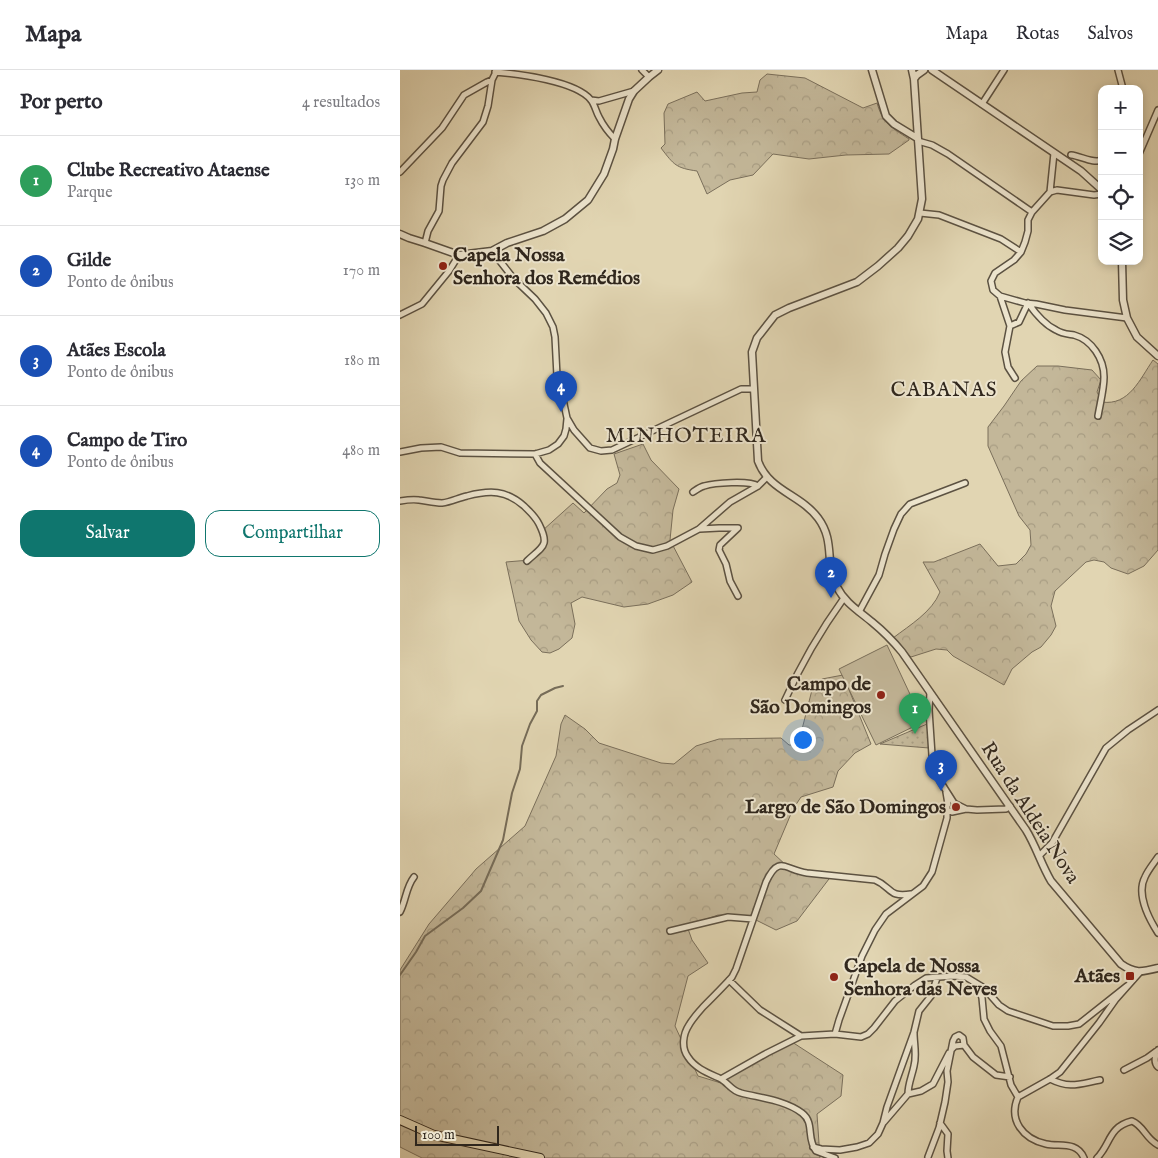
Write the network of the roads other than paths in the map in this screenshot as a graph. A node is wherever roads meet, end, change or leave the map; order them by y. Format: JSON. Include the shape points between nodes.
{"nodes":[{"id":1,"x":642,"y":70,"type":"edge"},
{"id":2,"x":658,"y":70,"type":"edge"},
{"id":3,"x":872,"y":70,"type":"edge"},
{"id":4,"x":912,"y":70,"type":"edge"},
{"id":5,"x":924,"y":70,"type":"edge"},
{"id":6,"x":932,"y":70,"type":"edge"},
{"id":7,"x":1004,"y":70,"type":"edge"},
{"id":8,"x":1118,"y":70,"type":"edge"},
{"id":9,"x":496,"y":71,"type":"edge"},
{"id":10,"x":649,"y":77,"type":"junction"},
{"id":11,"x":492,"y":80,"type":"junction"},
{"id":12,"x":914,"y":80,"type":"junction"},
{"id":13,"x":1122,"y":85,"type":"edge"},
{"id":14,"x":634,"y":91,"type":"junction"},
{"id":15,"x":591,"y":100,"type":"junction"},
{"id":16,"x":982,"y":104,"type":"junction"},
{"id":17,"x":1158,"y":110,"type":"edge"},
{"id":18,"x":615,"y":139,"type":"junction"},
{"id":19,"x":918,"y":139,"type":"junction"},
{"id":20,"x":1143,"y":143,"type":"edge"},
{"id":21,"x":1054,"y":153,"type":"junction"},
{"id":22,"x":1071,"y":155,"type":"dead end"},
{"id":23,"x":1098,"y":162,"type":"edge"},
{"id":24,"x":400,"y":172,"type":"edge"},
{"id":25,"x":1098,"y":187,"type":"edge"},
{"id":26,"x":1050,"y":192,"type":"junction"},
{"id":27,"x":1098,"y":193,"type":"edge"},
{"id":28,"x":1032,"y":212,"type":"junction"},
{"id":29,"x":920,"y":213,"type":"junction"},
{"id":30,"x":400,"y":234,"type":"edge"},
{"id":31,"x":425,"y":242,"type":"junction"},
{"id":32,"x":492,"y":251,"type":"junction"},
{"id":33,"x":1021,"y":252,"type":"junction"},
{"id":34,"x":458,"y":255,"type":"junction"},
{"id":35,"x":1122,"y":265,"type":"edge"},
{"id":36,"x":1000,"y":296,"type":"junction"},
{"id":37,"x":1028,"y":303,"type":"junction"},
{"id":38,"x":400,"y":315,"type":"edge"},
{"id":39,"x":1127,"y":318,"type":"junction"},
{"id":40,"x":1010,"y":326,"type":"junction"},
{"id":41,"x":1158,"y":356,"type":"edge"},
{"id":42,"x":1015,"y":378,"type":"dead end"},
{"id":43,"x":754,"y":389,"type":"junction"},
{"id":44,"x":1098,"y":416,"type":"dead end"},
{"id":45,"x":567,"y":418,"type":"junction"},
{"id":46,"x":400,"y":452,"type":"edge"},
{"id":47,"x":534,"y":454,"type":"junction"},
{"id":48,"x":767,"y":477,"type":"junction"},
{"id":49,"x":966,"y":483,"type":"dead end"},
{"id":50,"x":758,"y":486,"type":"junction"},
{"id":51,"x":693,"y":492,"type":"dead end"},
{"id":52,"x":400,"y":500,"type":"edge"},
{"id":53,"x":699,"y":529,"type":"junction"},
{"id":54,"x":527,"y":560,"type":"dead end"},
{"id":55,"x":738,"y":596,"type":"dead end"},
{"id":56,"x":844,"y":598,"type":"junction"},
{"id":57,"x":859,"y":612,"type":"junction"},
{"id":58,"x":930,"y":693,"type":"junction"},
{"id":59,"x":785,"y":700,"type":"dead end"},
{"id":60,"x":1158,"y":710,"type":"edge"},
{"id":61,"x":1010,"y":806,"type":"junction"},
{"id":62,"x":952,"y":807,"type":"junction"},
{"id":63,"x":1039,"y":856,"type":"junction"},
{"id":64,"x":1158,"y":857,"type":"edge"},
{"id":65,"x":414,"y":876,"type":"dead end"},
{"id":66,"x":911,"y":894,"type":"junction"},
{"id":67,"x":400,"y":912,"type":"edge"},
{"id":68,"x":753,"y":919,"type":"junction"},
{"id":69,"x":670,"y":931,"type":"dead end"},
{"id":70,"x":1158,"y":933,"type":"edge"},
{"id":71,"x":1158,"y":968,"type":"edge"},
{"id":72,"x":1140,"y":972,"type":"junction"},
{"id":73,"x":937,"y":978,"type":"junction"},
{"id":74,"x":729,"y":980,"type":"junction"},
{"id":75,"x":978,"y":984,"type":"junction"},
{"id":76,"x":1127,"y":986,"type":"junction"},
{"id":77,"x":914,"y":1032,"type":"junction"},
{"id":78,"x":835,"y":1034,"type":"junction"},
{"id":79,"x":801,"y":1036,"type":"junction"},
{"id":80,"x":964,"y":1045,"type":"junction"},
{"id":81,"x":952,"y":1049,"type":"junction"},
{"id":82,"x":1158,"y":1067,"type":"edge"},
{"id":83,"x":1124,"y":1070,"type":"dead end"},
{"id":84,"x":1010,"y":1077,"type":"junction"},
{"id":85,"x":721,"y":1079,"type":"junction"},
{"id":86,"x":1050,"y":1079,"type":"junction"},
{"id":87,"x":1100,"y":1080,"type":"dead end"},
{"id":88,"x":908,"y":1094,"type":"junction"},
{"id":89,"x":1018,"y":1097,"type":"junction"},
{"id":90,"x":400,"y":1120,"type":"edge"},
{"id":91,"x":883,"y":1123,"type":"junction"},
{"id":92,"x":940,"y":1123,"type":"junction"},
{"id":93,"x":1158,"y":1145,"type":"edge"},
{"id":94,"x":813,"y":1147,"type":"junction"},
{"id":95,"x":540,"y":1158,"type":"edge"},
{"id":96,"x":836,"y":1158,"type":"edge"},
{"id":97,"x":928,"y":1158,"type":"edge"},
{"id":98,"x":948,"y":1158,"type":"edge"},
{"id":99,"x":1084,"y":1158,"type":"edge"},
{"id":100,"x":1097,"y":1158,"type":"edge"}],
"edges":[{"from":1,"to":10,"type":"street"},
{"from":2,"to":10,"type":"street"},
{"from":3,"to":19,"type":"street","via":[[886,116]]},
{"from":4,"to":12,"type":"street"},
{"from":5,"to":12,"type":"street"},
{"from":6,"to":16,"type":"street"},
{"from":7,"to":16,"type":"street"},
{"from":8,"to":13,"type":"street"},
{"from":9,"to":11,"type":"street"},
{"from":9,"to":15,"type":"street","via":[[560,83]]},
{"from":10,"to":14,"type":"street"},
{"from":11,"to":24,"type":"street","via":[[464,95],[442,128]]},
{"from":11,"to":31,"type":"street","via":[[483,122],[443,180],[439,212]]},
{"from":12,"to":19,"type":"street"},
{"from":14,"to":15,"type":"street","via":[[599,101]]},
{"from":14,"to":18,"type":"street"},
{"from":15,"to":18,"type":"street","via":[[599,118]]},
{"from":16,"to":21,"type":"street"},
{"from":17,"to":20,"type":"street"},
{"from":18,"to":32,"type":"street","via":[[604,174],[588,200],[565,219],[543,231]]},
{"from":19,"to":28,"type":"street","via":[[948,154]]},
{"from":19,"to":29,"type":"street"},
{"from":21,"to":25,"type":"street","via":[[1088,176]]},
{"from":21,"to":26,"type":"street"},
{"from":22,"to":23,"type":"street"},
{"from":26,"to":27,"type":"street"},
{"from":26,"to":28,"type":"street"},
{"from":28,"to":33,"type":"street"},
{"from":29,"to":33,"type":"street","via":[[939,215],[1001,239]]},
{"from":29,"to":43,"type":"street","via":[[898,248],[857,282],[775,315],[757,338],[752,352]]},
{"from":30,"to":31,"type":"street"},
{"from":31,"to":34,"type":"street"},
{"from":32,"to":34,"type":"street"},
{"from":32,"to":45,"type":"street","via":[[535,299],[553,327],[557,376]]},
{"from":33,"to":36,"type":"street","via":[[995,273],[991,281],[993,290]]},
{"from":34,"to":38,"type":"street","via":[[422,304]]},
{"from":35,"to":39,"type":"street"},
{"from":36,"to":37,"type":"street"},
{"from":36,"to":40,"type":"street"},
{"from":37,"to":39,"type":"street"},
{"from":37,"to":40,"type":"street","via":[[1019,322]]},
{"from":37,"to":44,"type":"street","via":[[1053,330],[1086,341],[1098,354],[1104,377]]},
{"from":39,"to":41,"type":"street","via":[[1137,337]]},
{"from":40,"to":42,"type":"street","via":[[1005,352]]},
{"from":43,"to":45,"type":"street","via":[[741,389],[612,450],[590,448]]},
{"from":43,"to":48,"type":"street","via":[[758,460]]},
{"from":45,"to":47,"type":"street","via":[[564,436],[558,444]]},
{"from":46,"to":47,"type":"street","via":[[441,447],[460,453]]},
{"from":47,"to":53,"type":"street","via":[[620,537],[636,546],[653,550]]},
{"from":48,"to":50,"type":"street"},
{"from":48,"to":56,"type":"street","name":"Rua da Aldeia Nova","via":[[806,505],[820,521],[828,538],[830,571]]},
{"from":49,"to":57,"type":"street","via":[[910,504],[901,514],[879,575]]},
{"from":50,"to":51,"type":"street","via":[[729,483],[705,486]]},
{"from":50,"to":53,"type":"street","via":[[730,502]]},
{"from":52,"to":54,"type":"street","via":[[437,503],[485,492],[510,496],[538,521],[545,540],[544,545]]},
{"from":53,"to":55,"type":"street","via":[[738,528],[720,545],[719,550]]},
{"from":56,"to":57,"type":"street","name":"Rua da Aldeia Nova"},
{"from":56,"to":59,"type":"street","via":[[807,655]]},
{"from":57,"to":58,"type":"street","name":"Rua da Aldeia Nova","via":[[902,652]]},
{"from":58,"to":61,"type":"street","name":"Rua da Aldeia Nova"},
{"from":58,"to":62,"type":"street","via":[[932,755]]},
{"from":60,"to":63,"type":"street","via":[[1106,748],[1052,843]]},
{"from":61,"to":62,"type":"street","via":[[977,810]]},
{"from":61,"to":63,"type":"street","name":"Rua da Aldeia Nova"},
{"from":62,"to":66,"type":"street","via":[[932,872],[923,886]]},
{"from":63,"to":72,"type":"street","name":"Rua da Aldeia Nova","via":[[1051,881],[1121,964]]},
{"from":64,"to":70,"type":"street","via":[[1144,878],[1141,890],[1149,918]]},
{"from":65,"to":67,"type":"street"},
{"from":66,"to":68,"type":"street","via":[[900,896],[892,893],[875,880],[799,872],[779,865],[769,875]]},
{"from":66,"to":78,"type":"street","via":[[885,916],[870,939]]},
{"from":68,"to":69,"type":"street","via":[[728,916]]},
{"from":68,"to":74,"type":"street","via":[[740,959]]},
{"from":71,"to":72,"type":"street"},
{"from":72,"to":76,"type":"street"},
{"from":73,"to":75,"type":"street","via":[[966,977]]},
{"from":73,"to":77,"type":"street","via":[[931,996],[919,1012]]},
{"from":73,"to":78,"type":"street","via":[[926,978],[914,985],[861,1038]]},
{"from":74,"to":79,"type":"street","via":[[760,1010]]},
{"from":74,"to":85,"type":"street","via":[[689,1025],[683,1042],[692,1062]]},
{"from":75,"to":76,"type":"street","via":[[1002,1008],[1058,1026],[1080,1024]]},
{"from":75,"to":84,"type":"street","via":[[984,1019],[1001,1046]]},
{"from":76,"to":86,"type":"street","via":[[1060,1072]]},
{"from":77,"to":88,"type":"street","via":[[915,1056]]},
{"from":77,"to":91,"type":"street"},
{"from":78,"to":79,"type":"street"},
{"from":79,"to":85,"type":"street"},
{"from":80,"to":81,"type":"street"},
{"from":80,"to":81,"type":"street","via":[[963,1038],[957,1036],[953,1039]]},
{"from":80,"to":84,"type":"street","via":[[991,1072]]},
{"from":81,"to":88,"type":"street","via":[[933,1084]]},
{"from":81,"to":92,"type":"street"},
{"from":82,"to":83,"type":"street","via":[[1155,1064],[1158,1050]]},
{"from":84,"to":89,"type":"street"},
{"from":85,"to":94,"type":"street","via":[[735,1091],[802,1113],[809,1122]]},
{"from":86,"to":87,"type":"street","via":[[1070,1086]]},
{"from":86,"to":89,"type":"street"},
{"from":88,"to":91,"type":"street"},
{"from":89,"to":99,"type":"street","via":[[1015,1117],[1024,1133],[1044,1144],[1072,1147]]},
{"from":90,"to":95,"type":"main road","via":[[440,1136]]},
{"from":91,"to":94,"type":"street","via":[[874,1138],[857,1147],[840,1150]]},
{"from":92,"to":97,"type":"street"},
{"from":92,"to":98,"type":"street","via":[[948,1134]]},
{"from":93,"to":100,"type":"street","via":[[1132,1122],[1114,1131]]},
{"from":94,"to":96,"type":"street"}]}
